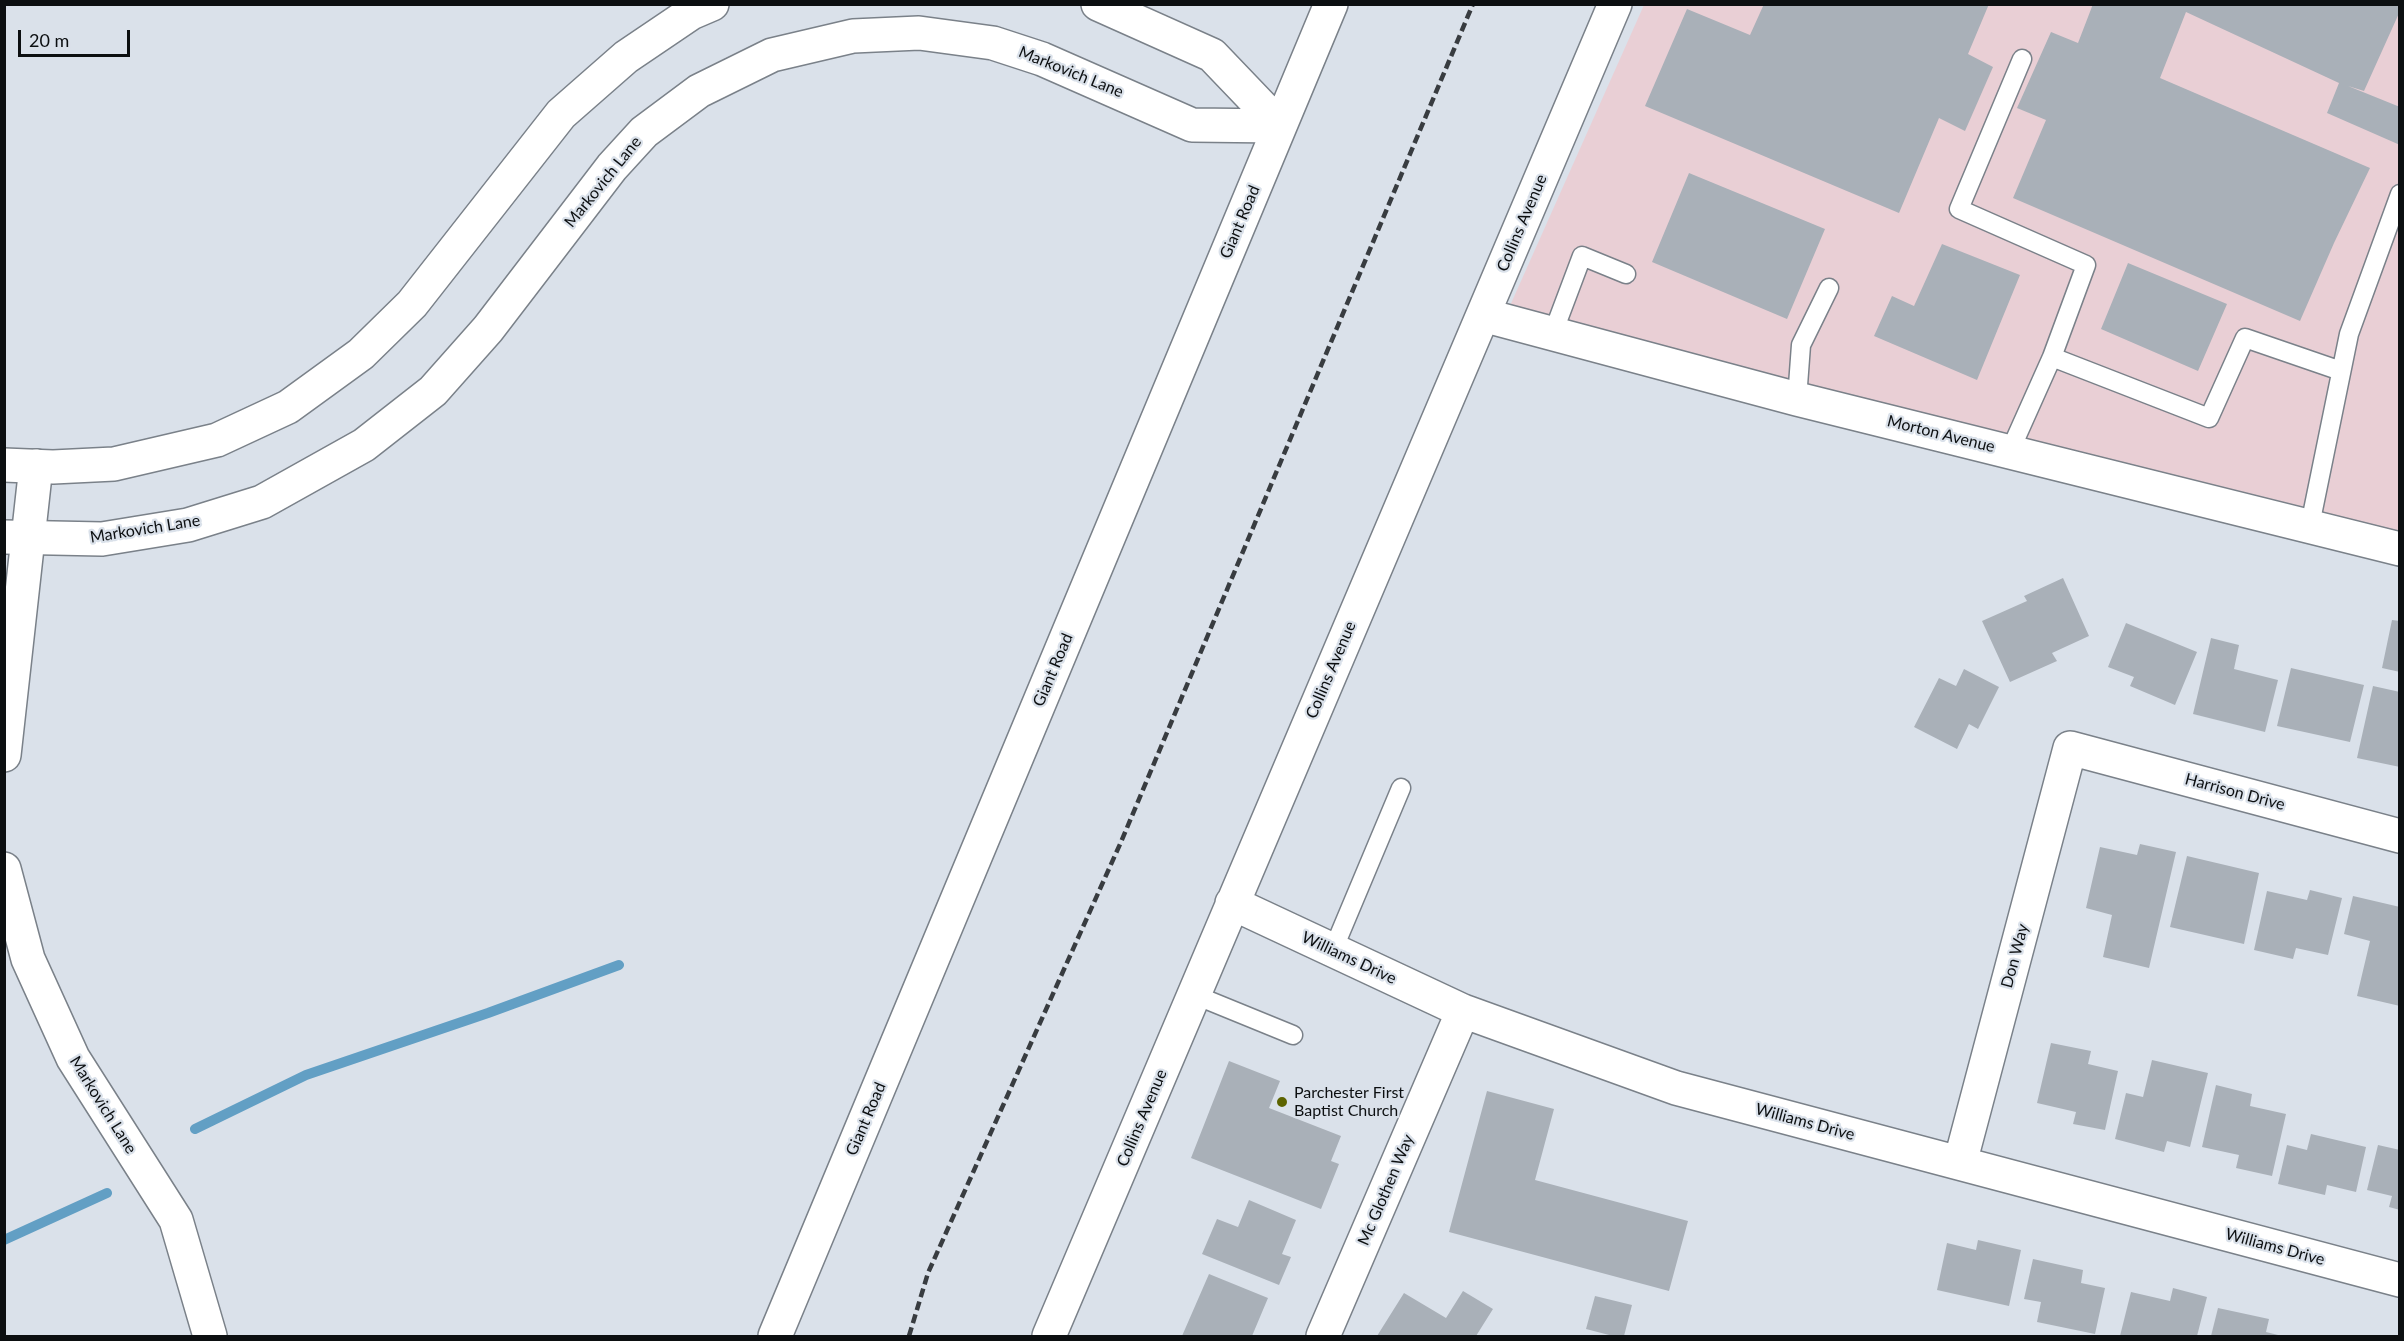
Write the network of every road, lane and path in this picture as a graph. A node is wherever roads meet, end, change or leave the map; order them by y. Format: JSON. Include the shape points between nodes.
{"nodes":[{"id":1,"x":712,"y":4,"type":"edge"},
{"id":2,"x":1098,"y":4,"type":"edge"},
{"id":3,"x":1331,"y":4,"type":"edge"},
{"id":4,"x":1615,"y":4,"type":"edge"},
{"id":5,"x":2022,"y":59,"type":"dead end"},
{"id":6,"x":1280,"y":126,"type":"junction"},
{"id":7,"x":2400,"y":194,"type":"edge"},
{"id":8,"x":1626,"y":274,"type":"dead end"},
{"id":9,"x":1828,"y":288,"type":"dead end"},
{"id":10,"x":1484,"y":315,"type":"junction"},
{"id":11,"x":1553,"y":333,"type":"junction"},
{"id":12,"x":2052,"y":357,"type":"junction"},
{"id":13,"x":2341,"y":371,"type":"junction"},
{"id":14,"x":1797,"y":399,"type":"junction"},
{"id":15,"x":2010,"y":451,"type":"junction"},
{"id":16,"x":20,"y":466,"type":"edge"},
{"id":17,"x":2310,"y":525,"type":"junction"},
{"id":18,"x":16,"y":538,"type":"edge"},
{"id":19,"x":2400,"y":549,"type":"edge"},
{"id":20,"x":2070,"y":748,"type":"joint"},
{"id":21,"x":4,"y":755,"type":"edge"},
{"id":22,"x":1401,"y":788,"type":"dead end"},
{"id":23,"x":2400,"y":836,"type":"edge"},
{"id":24,"x":4,"y":869,"type":"edge"},
{"id":25,"x":1232,"y":903,"type":"junction"},
{"id":26,"x":1333,"y":950,"type":"junction"},
{"id":27,"x":1195,"y":995,"type":"junction"},
{"id":28,"x":1463,"y":1011,"type":"junction"},
{"id":29,"x":1293,"y":1035,"type":"dead end"},
{"id":30,"x":1960,"y":1163,"type":"junction"},
{"id":31,"x":2400,"y":1280,"type":"edge"},
{"id":32,"x":210,"y":1336,"type":"edge"},
{"id":33,"x":775,"y":1336,"type":"edge"},
{"id":34,"x":1049,"y":1336,"type":"edge"},
{"id":35,"x":1323,"y":1336,"type":"edge"}],
"edges":[{"from":1,"to":16,"type":"street","via":[[626,57],[561,114],[412,304],[361,354],[288,407],[217,440],[114,464]]},
{"from":2,"to":6,"type":"street","via":[[1212,56]]},
{"from":3,"to":6,"type":"street","name":"Giant Road"},
{"from":4,"to":10,"type":"street","name":"Collins Avenue"},
{"from":5,"to":12,"type":"lane","via":[[1959,209],[2086,266]]},
{"from":6,"to":18,"type":"street","name":"Markovich Lane","via":[[1192,125],[1041,58],[993,43],[919,33],[853,36],[772,55],[699,91],[644,132],[612,167],[488,329],[433,391],[364,445],[262,502],[188,525],[102,539]]},
{"from":6,"to":33,"type":"street","name":"Giant Road"},
{"from":7,"to":13,"type":"lane","via":[[2349,334]]},
{"from":8,"to":11,"type":"lane","via":[[1582,256]]},
{"from":9,"to":14,"type":"lane","via":[[1801,345]]},
{"from":10,"to":11,"type":"street","name":"Morton Avenue"},
{"from":10,"to":25,"type":"street","name":"Collins Avenue"},
{"from":11,"to":14,"type":"street","name":"Morton Avenue"},
{"from":12,"to":13,"type":"lane","via":[[2209,418],[2245,338]]},
{"from":12,"to":15,"type":"lane"},
{"from":13,"to":17,"type":"lane"},
{"from":14,"to":15,"type":"street","name":"Morton Avenue"},
{"from":15,"to":17,"type":"street","name":"Morton Avenue"},
{"from":16,"to":18,"type":"street"},
{"from":17,"to":19,"type":"street","name":"Morton Avenue"},
{"from":18,"to":21,"type":"street"},
{"from":20,"to":23,"type":"street","name":"Harrison Drive"},
{"from":20,"to":30,"type":"street","name":"Don Way"},
{"from":22,"to":26,"type":"lane"},
{"from":24,"to":32,"type":"street","name":"Markovich Lane","via":[[28,959],[73,1058],[176,1220]]},
{"from":25,"to":26,"type":"street","name":"Williams Drive"},
{"from":25,"to":27,"type":"street","name":"Collins Avenue"},
{"from":26,"to":28,"type":"street","name":"Williams Drive"},
{"from":27,"to":29,"type":"lane"},
{"from":27,"to":34,"type":"street","name":"Collins Avenue"},
{"from":28,"to":30,"type":"street","name":"Williams Drive","via":[[1676,1088]]},
{"from":28,"to":35,"type":"street","name":"Mc Glothen Way"},
{"from":30,"to":31,"type":"street","name":"Williams Drive"}]}
